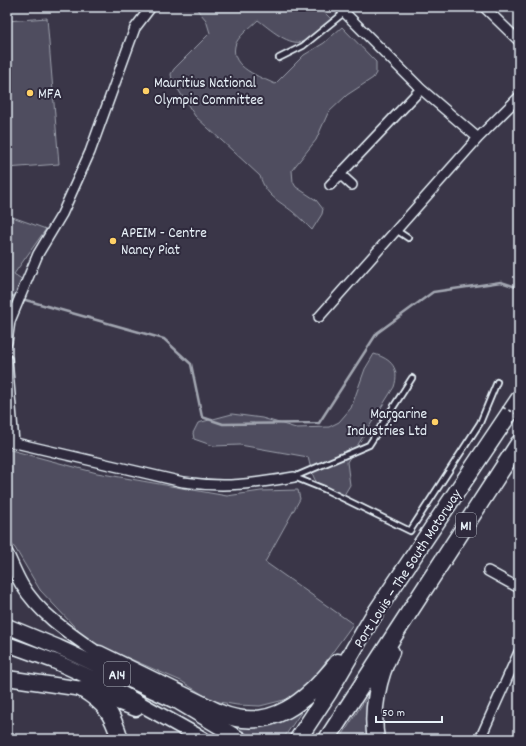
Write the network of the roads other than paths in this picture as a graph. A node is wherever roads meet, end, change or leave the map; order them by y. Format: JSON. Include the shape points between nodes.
{"nodes":[{"id":1,"x":151,"y":7,"type":"edge"},
{"id":2,"x":484,"y":7,"type":"edge"},
{"id":3,"x":342,"y":10,"type":"edge"},
{"id":4,"x":519,"y":41,"type":"edge"},
{"id":5,"x":279,"y":58,"type":"dead end"},
{"id":6,"x":420,"y":89,"type":"junction"},
{"id":7,"x":519,"y":97,"type":"edge"},
{"id":8,"x":478,"y":138,"type":"junction"},
{"id":9,"x":341,"y":174,"type":"junction"},
{"id":10,"x":352,"y":185,"type":"dead end"},
{"id":11,"x":330,"y":186,"type":"dead end"},
{"id":12,"x":396,"y":230,"type":"junction"},
{"id":13,"x":408,"y":238,"type":"dead end"},
{"id":14,"x":318,"y":317,"type":"dead end"},
{"id":15,"x":7,"y":342,"type":"edge"},
{"id":16,"x":7,"y":359,"type":"edge"},
{"id":17,"x":8,"y":373,"type":"edge"},
{"id":18,"x":412,"y":378,"type":"dead end"},
{"id":19,"x":497,"y":382,"type":"dead end"},
{"id":20,"x":519,"y":399,"type":"edge"},
{"id":21,"x":11,"y":442,"type":"edge"},
{"id":22,"x":519,"y":443,"type":"edge"},
{"id":23,"x":294,"y":477,"type":"junction"},
{"id":24,"x":7,"y":554,"type":"edge"},
{"id":25,"x":488,"y":571,"type":"dead end"},
{"id":26,"x":519,"y":588,"type":"edge"},
{"id":27,"x":418,"y":601,"type":"junction"},
{"id":28,"x":372,"y":618,"type":"junction"},
{"id":29,"x":7,"y":626,"type":"edge"},
{"id":30,"x":7,"y":644,"type":"edge"},
{"id":31,"x":519,"y":652,"type":"edge"},
{"id":32,"x":99,"y":654,"type":"junction"},
{"id":33,"x":7,"y":678,"type":"edge"},
{"id":34,"x":82,"y":689,"type":"junction"},
{"id":35,"x":357,"y":693,"type":"junction"},
{"id":36,"x":175,"y":701,"type":"junction"},
{"id":37,"x":151,"y":710,"type":"junction"},
{"id":38,"x":120,"y":739,"type":"edge"},
{"id":39,"x":194,"y":739,"type":"edge"},
{"id":40,"x":203,"y":739,"type":"edge"},
{"id":41,"x":240,"y":739,"type":"edge"},
{"id":42,"x":298,"y":739,"type":"edge"},
{"id":43,"x":327,"y":739,"type":"edge"},
{"id":44,"x":330,"y":739,"type":"edge"},
{"id":45,"x":376,"y":739,"type":"edge"},
{"id":46,"x":479,"y":739,"type":"edge"}],
"edges":[{"from":1,"to":15,"type":"street","via":[[135,28],[90,152],[62,214],[38,254],[10,321]]},
{"from":2,"to":4,"type":"street"},
{"from":3,"to":5,"type":"lane","via":[[303,46]]},
{"from":3,"to":6,"type":"street"},
{"from":6,"to":8,"type":"street"},
{"from":6,"to":9,"type":"street"},
{"from":7,"to":8,"type":"street"},
{"from":8,"to":12,"type":"street"},
{"from":9,"to":10,"type":"street"},
{"from":9,"to":11,"type":"street"},
{"from":12,"to":13,"type":"lane"},
{"from":12,"to":14,"type":"street"},
{"from":16,"to":17,"type":"street"},
{"from":17,"to":21,"type":"street"},
{"from":18,"to":23,"type":"lane","via":[[369,446]]},
{"from":19,"to":23,"type":"lane","via":[[480,423],[410,531]]},
{"from":20,"to":28,"type":"highway","name":"Port Louis – The South Motorway","number":"M1"},
{"from":21,"to":23,"type":"street","via":[[182,482],[211,486]]},
{"from":22,"to":27,"type":"highway","name":"Port Louis – The South Motorway","number":"M1"},
{"from":24,"to":32,"type":"street","via":[[30,596],[50,617]]},
{"from":25,"to":26,"type":"street"},
{"from":27,"to":35,"type":"highway","name":"Port Louis – The South Motorway","number":"M1"},
{"from":27,"to":45,"type":"highway","via":[[382,675],[375,706]]},
{"from":28,"to":32,"type":"highway","via":[[311,693],[290,708],[266,718],[249,720],[229,717]]},
{"from":28,"to":42,"type":"highway","name":"Port Louis – The South Motorway","number":"M1"},
{"from":29,"to":36,"type":"main road","number":"A14"},
{"from":30,"to":37,"type":"main road","number":"A14","via":[[54,661],[105,684]]},
{"from":31,"to":46,"type":"street"},
{"from":32,"to":36,"type":"main road"},
{"from":33,"to":34,"type":"main road"},
{"from":34,"to":38,"type":"highway","via":[[98,699],[108,710]]},
{"from":34,"to":39,"type":"main road","via":[[141,711]]},
{"from":35,"to":43,"type":"highway","name":"Port Louis – The South Motorway","number":"M1"},
{"from":35,"to":44,"type":"highway","via":[[348,714]]},
{"from":36,"to":41,"type":"main road","number":"A14"},
{"from":37,"to":39,"type":"main road"},
{"from":37,"to":40,"type":"main road","number":"A14"}]}
